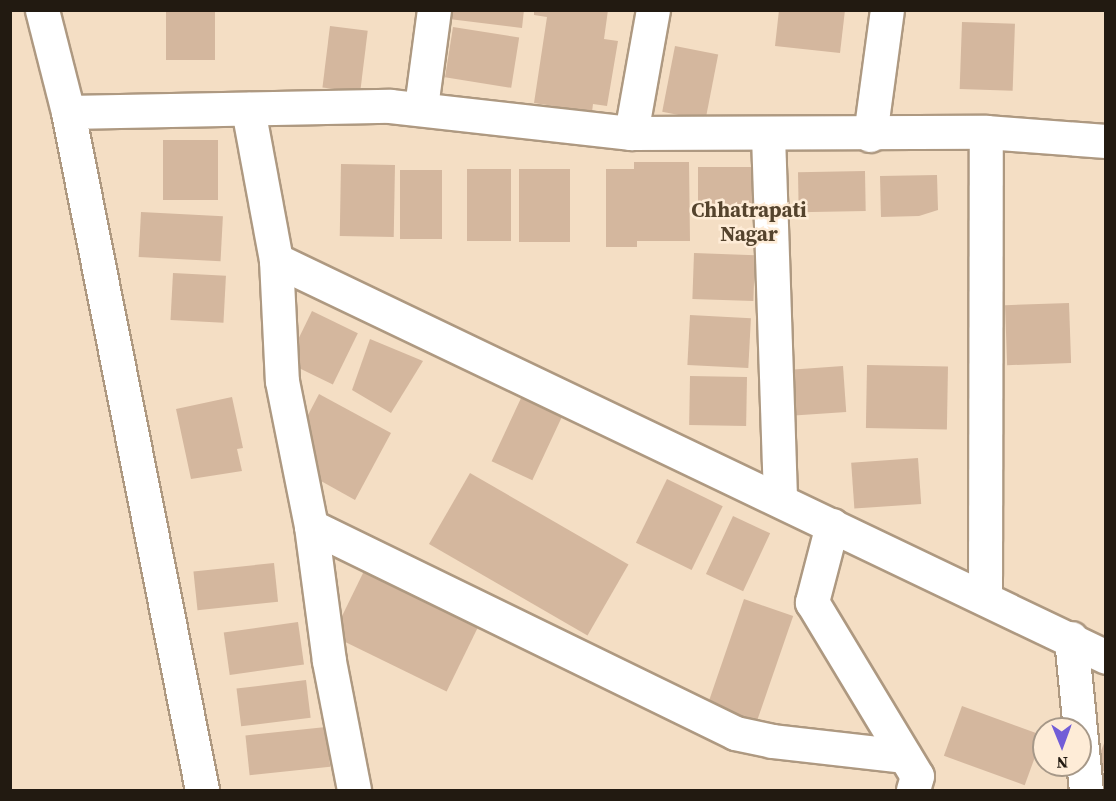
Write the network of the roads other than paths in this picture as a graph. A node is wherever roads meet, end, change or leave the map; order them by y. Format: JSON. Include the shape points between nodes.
{"nodes":[{"id":1,"x":42,"y":10,"type":"edge"},
{"id":2,"x":434,"y":10,"type":"edge"},
{"id":3,"x":653,"y":10,"type":"edge"},
{"id":4,"x":886,"y":10,"type":"edge"},
{"id":5,"x":421,"y":107,"type":"junction"},
{"id":6,"x":248,"y":109,"type":"junction"},
{"id":7,"x":68,"y":112,"type":"junction"},
{"id":8,"x":986,"y":132,"type":"junction"},
{"id":9,"x":631,"y":134,"type":"junction"},
{"id":10,"x":768,"y":135,"type":"junction"},
{"id":11,"x":870,"y":135,"type":"junction"},
{"id":12,"x":1106,"y":141,"type":"edge"},
{"id":13,"x":276,"y":261,"type":"junction"},
{"id":14,"x":780,"y":500,"type":"junction"},
{"id":15,"x":832,"y":525,"type":"junction"},
{"id":16,"x":311,"y":526,"type":"junction"},
{"id":17,"x":985,"y":597,"type":"junction"},
{"id":18,"x":1071,"y":638,"type":"junction"},
{"id":19,"x":1106,"y":657,"type":"edge"},
{"id":20,"x":904,"y":756,"type":"junction"},
{"id":21,"x":202,"y":790,"type":"edge"},
{"id":22,"x":354,"y":790,"type":"edge"},
{"id":23,"x":913,"y":790,"type":"edge"},
{"id":24,"x":1086,"y":790,"type":"edge"}],
"edges":[{"from":1,"to":7,"type":"street"},
{"from":2,"to":5,"type":"street"},
{"from":3,"to":9,"type":"street"},
{"from":4,"to":11,"type":"street"},
{"from":5,"to":6,"type":"street"},
{"from":5,"to":9,"type":"street"},
{"from":6,"to":7,"type":"street"},
{"from":6,"to":13,"type":"street"},
{"from":7,"to":21,"type":"street"},
{"from":8,"to":11,"type":"street"},
{"from":8,"to":12,"type":"street"},
{"from":8,"to":17,"type":"street"},
{"from":9,"to":10,"type":"street"},
{"from":10,"to":11,"type":"street"},
{"from":10,"to":14,"type":"street"},
{"from":13,"to":14,"type":"street"},
{"from":13,"to":16,"type":"street","via":[[282,381]]},
{"from":14,"to":15,"type":"street"},
{"from":15,"to":17,"type":"street"},
{"from":15,"to":20,"type":"street","via":[[812,602]]},
{"from":16,"to":20,"type":"street","via":[[735,733]]},
{"from":16,"to":22,"type":"street","via":[[329,661]]},
{"from":17,"to":18,"type":"street"},
{"from":18,"to":19,"type":"street"},
{"from":18,"to":24,"type":"street"},
{"from":20,"to":23,"type":"street","via":[[917,776]]}]}
